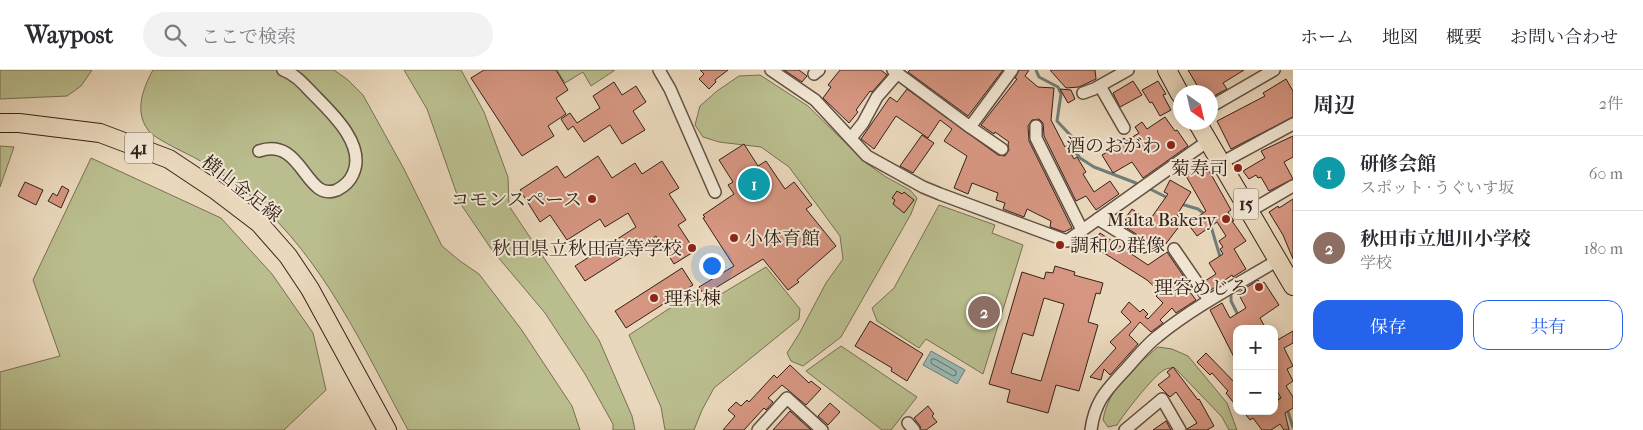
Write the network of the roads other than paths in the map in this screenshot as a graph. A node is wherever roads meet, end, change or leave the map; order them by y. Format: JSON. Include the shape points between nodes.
{"nodes":[{"id":1,"x":283,"y":70,"type":"edge"},
{"id":2,"x":659,"y":70,"type":"edge"},
{"id":3,"x":771,"y":70,"type":"edge"},
{"id":4,"x":996,"y":70,"type":"edge"},
{"id":5,"x":1128,"y":70,"type":"edge"},
{"id":6,"x":1167,"y":70,"type":"edge"},
{"id":7,"x":1274,"y":70,"type":"edge"},
{"id":8,"x":896,"y":72,"type":"edge"},
{"id":9,"x":1009,"y":74,"type":"edge"},
{"id":10,"x":1175,"y":85,"type":"edge"},
{"id":11,"x":1100,"y":86,"type":"junction"},
{"id":12,"x":1082,"y":93,"type":"dead end"},
{"id":13,"x":1218,"y":102,"type":"edge"},
{"id":14,"x":0,"y":123,"type":"edge"},
{"id":15,"x":1293,"y":124,"type":"edge"},
{"id":16,"x":1036,"y":126,"type":"dead end"},
{"id":17,"x":970,"y":127,"type":"junction"},
{"id":18,"x":1124,"y":128,"type":"dead end"},
{"id":19,"x":1202,"y":130,"type":"edge"},
{"id":20,"x":851,"y":138,"type":"junction"},
{"id":21,"x":1208,"y":141,"type":"junction"},
{"id":22,"x":1002,"y":149,"type":"dead end"},
{"id":23,"x":259,"y":151,"type":"dead end"},
{"id":24,"x":1221,"y":163,"type":"junction"},
{"id":25,"x":1293,"y":186,"type":"edge"},
{"id":26,"x":715,"y":192,"type":"dead end"},
{"id":27,"x":1250,"y":211,"type":"junction"},
{"id":28,"x":1098,"y":219,"type":"junction"},
{"id":29,"x":1082,"y":230,"type":"junction"},
{"id":30,"x":1143,"y":247,"type":"dead end"},
{"id":31,"x":1174,"y":249,"type":"dead end"},
{"id":32,"x":1278,"y":260,"type":"junction"},
{"id":33,"x":1293,"y":286,"type":"edge"},
{"id":34,"x":1209,"y":300,"type":"junction"},
{"id":35,"x":386,"y":428,"type":"edge"},
{"id":36,"x":758,"y":430,"type":"edge"},
{"id":37,"x":822,"y":430,"type":"edge"},
{"id":38,"x":1091,"y":430,"type":"edge"},
{"id":39,"x":1125,"y":430,"type":"edge"},
{"id":40,"x":1180,"y":430,"type":"edge"}],
"edges":[{"from":1,"to":23,"type":"street","via":[[293,74],[341,125],[354,149],[357,167],[345,184],[336,190],[325,191],[311,183],[299,164],[285,151],[269,147]]},
{"from":2,"to":26,"type":"street"},
{"from":3,"to":20,"type":"street","via":[[814,100]]},
{"from":4,"to":9,"type":"street"},
{"from":5,"to":11,"type":"street"},
{"from":6,"to":10,"type":"main road"},
{"from":7,"to":13,"type":"street"},
{"from":8,"to":17,"type":"street"},
{"from":8,"to":20,"type":"street"},
{"from":9,"to":17,"type":"street"},
{"from":11,"to":12,"type":"street"},
{"from":11,"to":18,"type":"street"},
{"from":14,"to":35,"type":"main road","name":"横山金足線","number":"41","via":[[100,134],[169,159],[259,223],[288,256],[310,289]]},
{"from":15,"to":24,"type":"street"},
{"from":16,"to":29,"type":"street","via":[[1036,138]]},
{"from":17,"to":22,"type":"street"},
{"from":19,"to":21,"type":"main road","number":"15"},
{"from":20,"to":29,"type":"street","via":[[867,156],[923,187],[1067,241]]},
{"from":21,"to":24,"type":"main road","number":"15"},
{"from":21,"to":28,"type":"street"},
{"from":24,"to":27,"type":"main road","number":"15"},
{"from":25,"to":27,"type":"street"},
{"from":27,"to":32,"type":"main road","number":"15"},
{"from":28,"to":29,"type":"street"},
{"from":28,"to":30,"type":"street"},
{"from":31,"to":34,"type":"street"},
{"from":32,"to":33,"type":"main road","number":"15"},
{"from":32,"to":34,"type":"street"},
{"from":34,"to":38,"type":"street","via":[[1145,348],[1101,397],[1093,413]]},
{"from":36,"to":37,"type":"street","via":[[787,398]]},
{"from":39,"to":40,"type":"street","via":[[1162,399]]}]}
